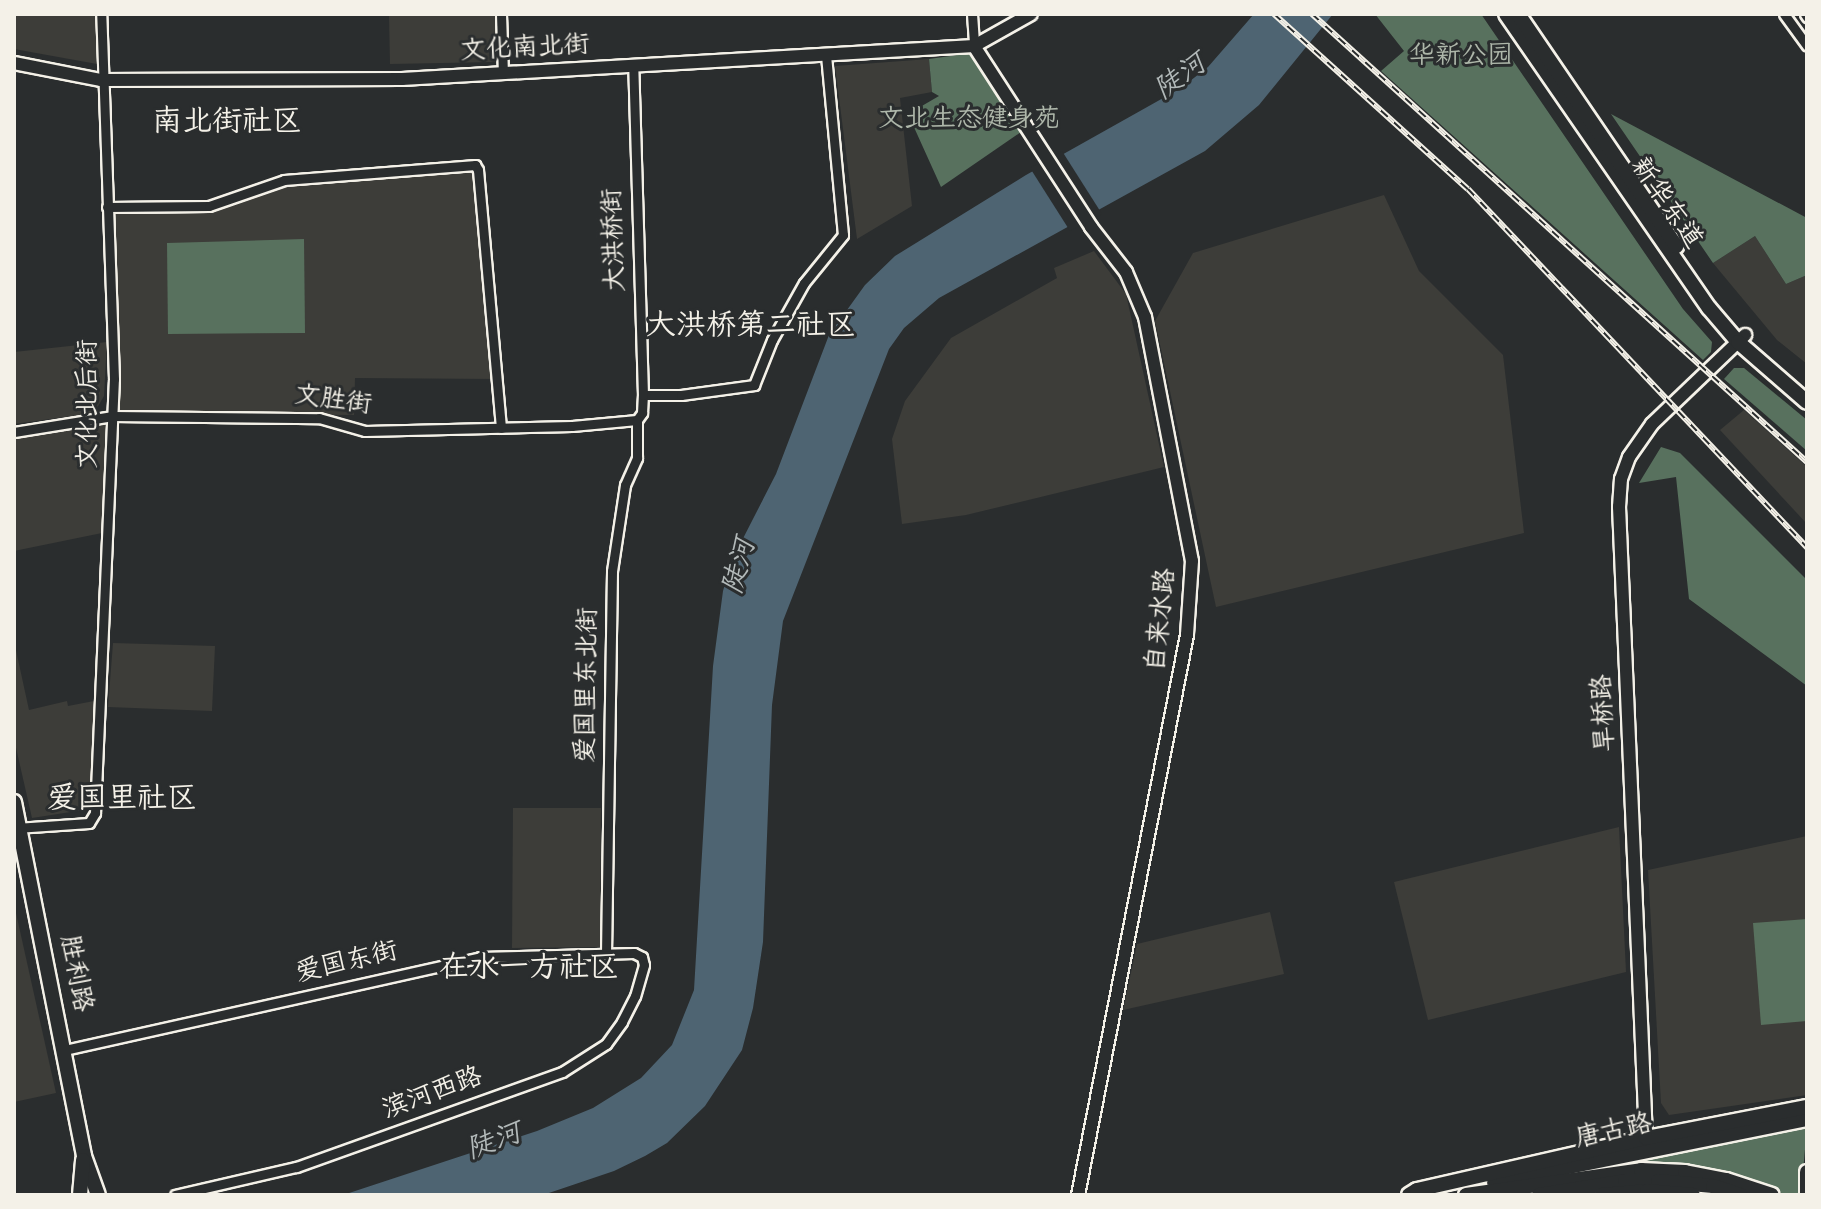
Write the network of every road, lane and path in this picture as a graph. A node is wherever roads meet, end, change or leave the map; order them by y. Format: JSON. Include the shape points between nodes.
{"nodes":[{"id":1,"x":101,"y":14,"type":"edge"},
{"id":2,"x":501,"y":14,"type":"edge"},
{"id":3,"x":972,"y":14,"type":"edge"},
{"id":4,"x":1031,"y":14,"type":"edge"},
{"id":5,"x":1506,"y":14,"type":"edge"},
{"id":6,"x":1518,"y":14,"type":"edge"},
{"id":7,"x":1784,"y":14,"type":"edge"},
{"id":8,"x":974,"y":46,"type":"junction"},
{"id":9,"x":1807,"y":46,"type":"edge"},
{"id":10,"x":826,"y":55,"type":"junction"},
{"id":11,"x":14,"y":63,"type":"edge"},
{"id":12,"x":633,"y":66,"type":"junction"},
{"id":13,"x":503,"y":74,"type":"junction"},
{"id":14,"x":101,"y":80,"type":"junction"},
{"id":15,"x":107,"y":207,"type":"junction"},
{"id":16,"x":1742,"y":338,"type":"junction"},
{"id":17,"x":1807,"y":391,"type":"edge"},
{"id":18,"x":643,"y":395,"type":"junction"},
{"id":19,"x":1807,"y":402,"type":"edge"},
{"id":20,"x":113,"y":416,"type":"junction"},
{"id":21,"x":640,"y":416,"type":"junction"},
{"id":22,"x":501,"y":428,"type":"junction"},
{"id":23,"x":14,"y":432,"type":"edge"},
{"id":24,"x":14,"y":802,"type":"edge"},
{"id":25,"x":17,"y":828,"type":"edge"},
{"id":26,"x":606,"y":954,"type":"junction"},
{"id":27,"x":642,"y":957,"type":"joint"},
{"id":28,"x":65,"y":1050,"type":"junction"},
{"id":29,"x":1807,"y":1107,"type":"edge"},
{"id":30,"x":1807,"y":1119,"type":"edge"},
{"id":31,"x":1646,"y":1138,"type":"junction"},
{"id":32,"x":84,"y":1156,"type":"junction"},
{"id":33,"x":1807,"y":1172,"type":"edge"},
{"id":34,"x":1497,"y":1187,"type":"junction"},
{"id":35,"x":97,"y":1193,"type":"edge"},
{"id":36,"x":75,"y":1194,"type":"edge"},
{"id":37,"x":175,"y":1195,"type":"edge"},
{"id":38,"x":1078,"y":1195,"type":"edge"},
{"id":39,"x":1409,"y":1195,"type":"edge"},
{"id":40,"x":1431,"y":1195,"type":"edge"},
{"id":41,"x":1466,"y":1195,"type":"edge"},
{"id":42,"x":1539,"y":1195,"type":"edge"},
{"id":43,"x":1602,"y":1195,"type":"edge"},
{"id":44,"x":1693,"y":1195,"type":"edge"},
{"id":45,"x":1740,"y":1195,"type":"edge"},
{"id":46,"x":1772,"y":1195,"type":"edge"},
{"id":47,"x":1807,"y":1195,"type":"edge"}],
"edges":[{"from":1,"to":14,"type":"street","name":"文化北后街"},
{"from":2,"to":13,"type":"street"},
{"from":3,"to":8,"type":"street"},
{"from":4,"to":8,"type":"street","name":"文化南北街"},
{"from":5,"to":16,"type":"main road","name":"新华东道","via":[[1709,308]]},
{"from":6,"to":16,"type":"main road","name":"新华东道"},
{"from":7,"to":9,"type":"street"},
{"from":8,"to":10,"type":"street","name":"文化南北街"},
{"from":8,"to":38,"type":"street","name":"自来水路","via":[[1126,272],[1145,317],[1186,523],[1191,598],[1149,844]]},
{"from":10,"to":12,"type":"street","name":"文化南北街"},
{"from":10,"to":18,"type":"street","via":[[843,235],[804,283],[754,385]]},
{"from":11,"to":14,"type":"street","name":"文化南北街"},
{"from":12,"to":13,"type":"street","name":"文化南北街"},
{"from":12,"to":18,"type":"street","name":"大洪桥街"},
{"from":13,"to":14,"type":"street","name":"文化南北街"},
{"from":14,"to":15,"type":"street","name":"文化北后街"},
{"from":15,"to":20,"type":"street","name":"文化北后街"},
{"from":15,"to":22,"type":"street","via":[[209,206],[284,180],[475,165]]},
{"from":16,"to":17,"type":"main road","name":"新华东道"},
{"from":16,"to":19,"type":"main road","name":"新华东道"},
{"from":16,"to":31,"type":"street","name":"旱桥路","via":[[1652,424],[1621,479]]},
{"from":18,"to":21,"type":"street","name":"大洪桥街"},
{"from":20,"to":22,"type":"street","name":"文胜街","via":[[319,418],[365,431]]},
{"from":20,"to":23,"type":"street","name":"文胜街"},
{"from":20,"to":25,"type":"street","name":"文化北后街","via":[[95,813],[89,823]]},
{"from":21,"to":22,"type":"street","name":"文胜街"},
{"from":21,"to":26,"type":"street","name":"爱国里东北街","via":[[637,458],[625,485],[612,571]]},
{"from":24,"to":25,"type":"main road","name":"胜利路"},
{"from":25,"to":28,"type":"main road","name":"胜利路"},
{"from":26,"to":27,"type":"street","name":"爱国东街"},
{"from":26,"to":28,"type":"street","name":"爱国东街","via":[[480,957]]},
{"from":27,"to":37,"type":"street","name":"滨河西路","via":[[635,996],[622,1022],[606,1044],[562,1072],[296,1167]]},
{"from":28,"to":32,"type":"main road","name":"胜利路"},
{"from":29,"to":31,"type":"main road"},
{"from":30,"to":34,"type":"main road","name":"唐古路"},
{"from":31,"to":39,"type":"main road"},
{"from":32,"to":35,"type":"main road","name":"胜利路"},
{"from":32,"to":36,"type":"main road","name":"胜利路"},
{"from":33,"to":47,"type":"main road"},
{"from":34,"to":40,"type":"main road","name":"唐古路"},
{"from":34,"to":41,"type":"main road"},
{"from":34,"to":46,"type":"main road","via":[[1641,1170],[1685,1172]]},
{"from":35,"to":36,"type":"street"},
{"from":42,"to":45,"type":"main road","name":"唐古路","via":[[1625,1181],[1713,1186]]},
{"from":43,"to":44,"type":"main road"}]}
